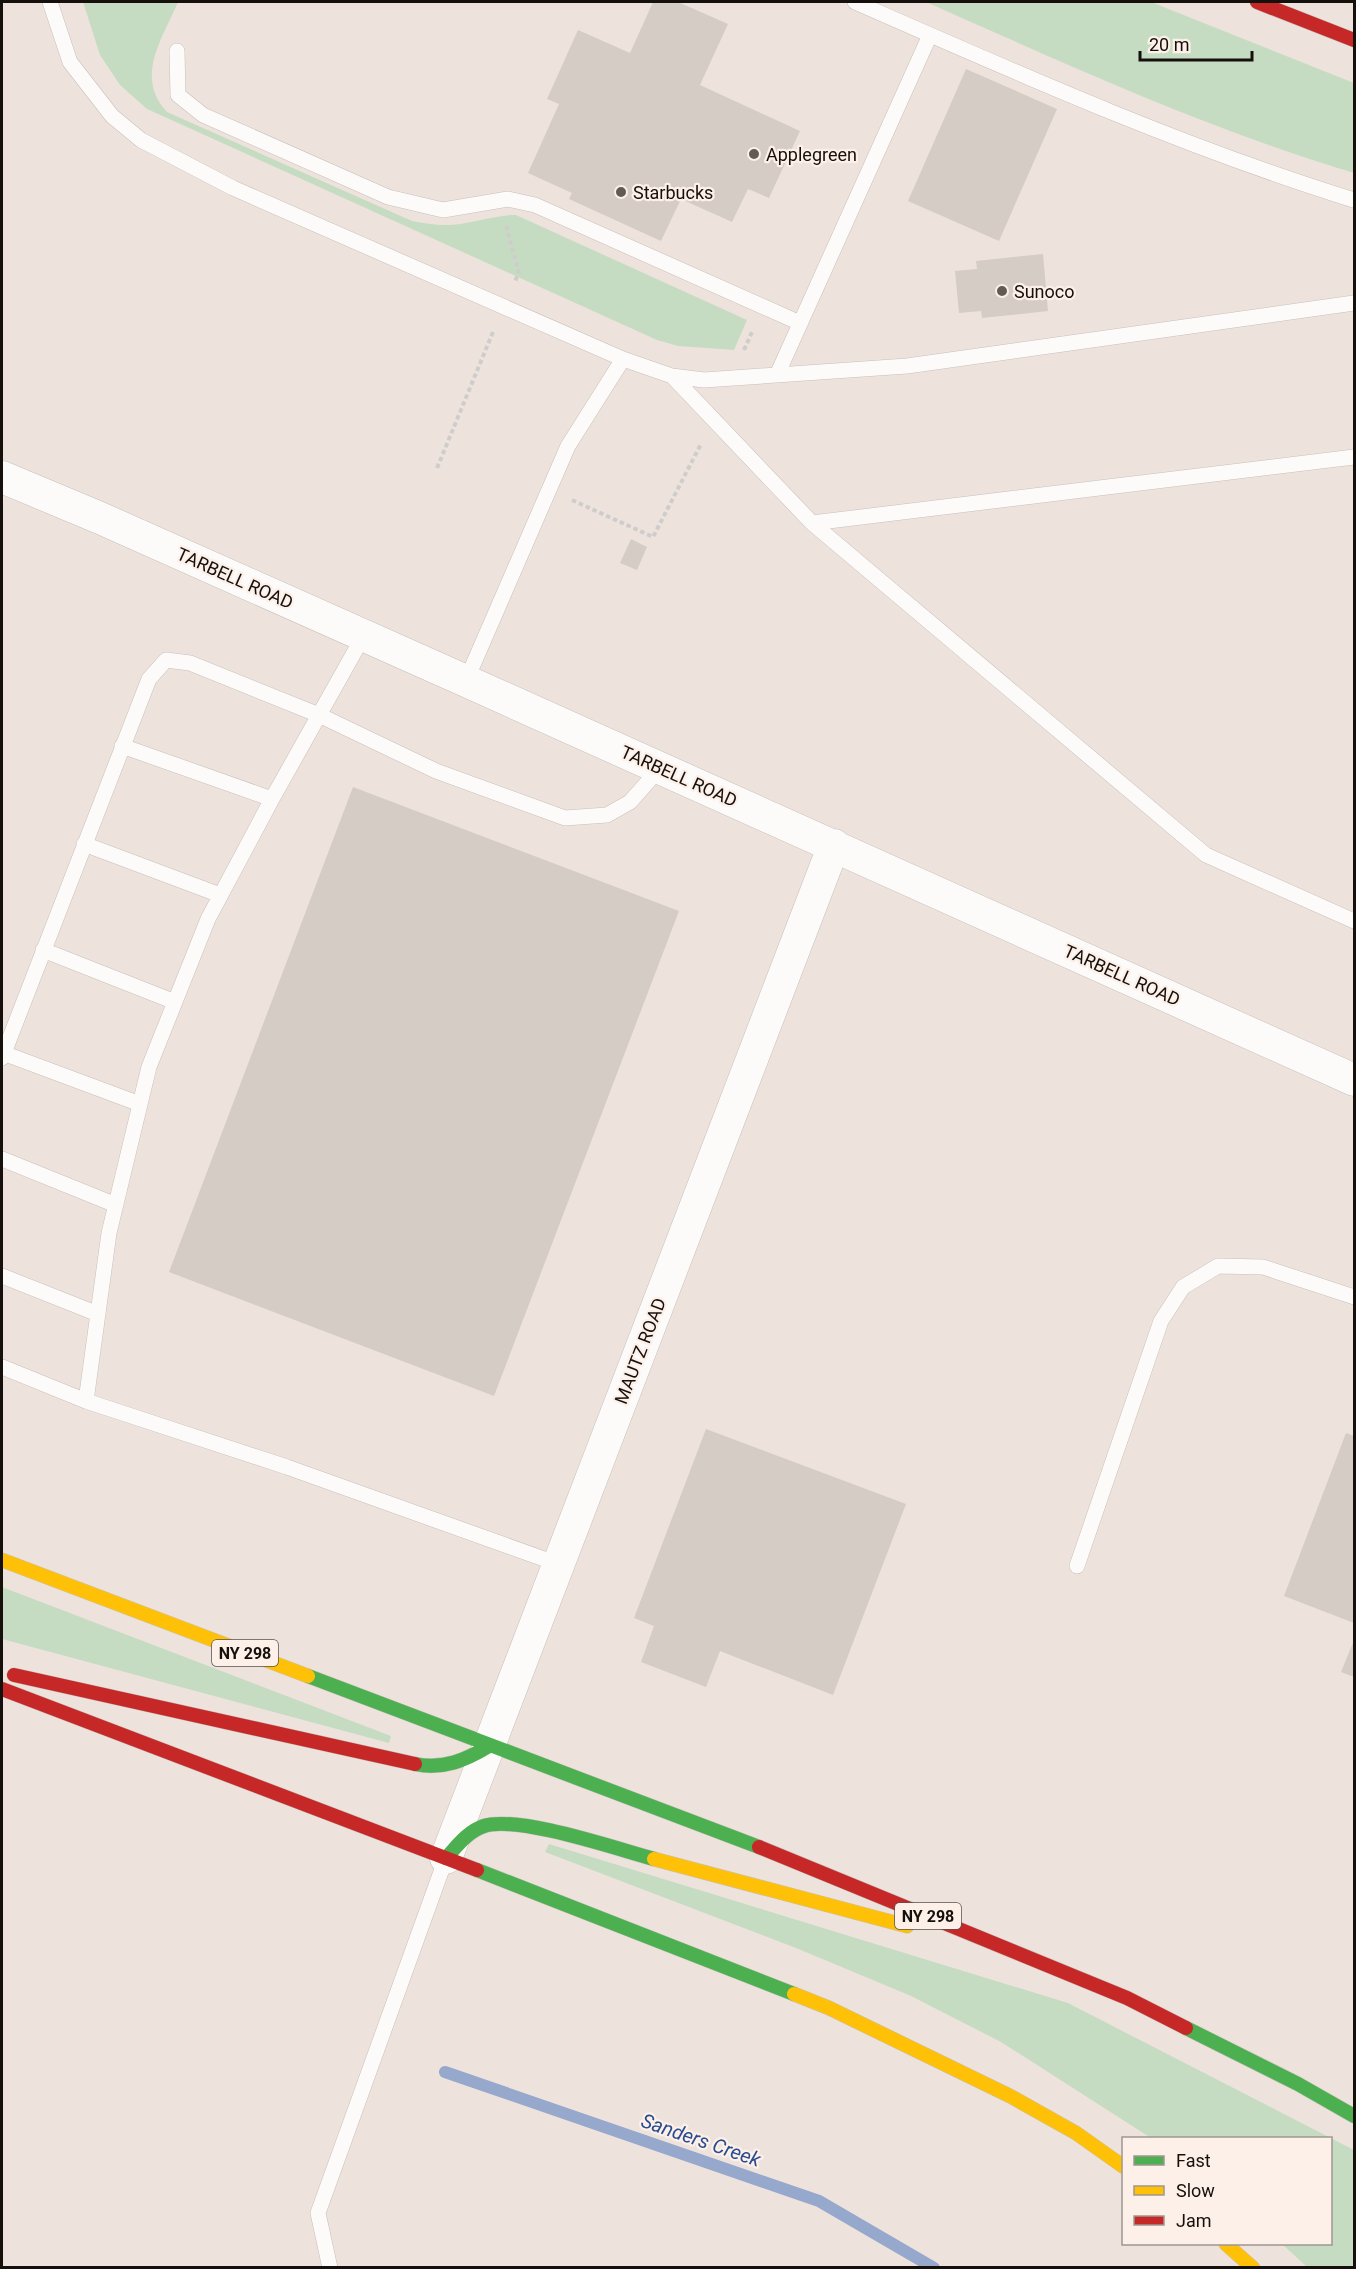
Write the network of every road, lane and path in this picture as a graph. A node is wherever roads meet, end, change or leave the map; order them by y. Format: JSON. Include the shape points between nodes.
{"nodes":[{"id":1,"x":50,"y":2,"type":"edge"},
{"id":2,"x":855,"y":2,"type":"edge"},
{"id":3,"x":1257,"y":2,"type":"edge"},
{"id":4,"x":930,"y":35,"type":"junction"},
{"id":5,"x":1354,"y":40,"type":"edge"},
{"id":6,"x":177,"y":51,"type":"dead end"},
{"id":7,"x":508,"y":199,"type":"junction"},
{"id":8,"x":1354,"y":200,"type":"edge"},
{"id":9,"x":1354,"y":303,"type":"edge"},
{"id":10,"x":504,"y":307,"type":"junction"},
{"id":11,"x":764,"y":307,"type":"junction"},
{"id":12,"x":800,"y":323,"type":"junction"},
{"id":13,"x":623,"y":359,"type":"junction"},
{"id":14,"x":777,"y":375,"type":"junction"},
{"id":15,"x":672,"y":376,"type":"junction"},
{"id":16,"x":732,"y":378,"type":"junction"},
{"id":17,"x":713,"y":419,"type":"junction"},
{"id":18,"x":1354,"y":457,"type":"edge"},
{"id":19,"x":437,"y":468,"type":"dead end"},
{"id":20,"x":2,"y":477,"type":"edge"},
{"id":21,"x":549,"y":490,"type":"junction"},
{"id":22,"x":812,"y":523,"type":"junction"},
{"id":23,"x":364,"y":635,"type":"junction"},
{"id":24,"x":466,"y":681,"type":"junction"},
{"id":25,"x":319,"y":715,"type":"junction"},
{"id":26,"x":122,"y":746,"type":"junction"},
{"id":27,"x":660,"y":768,"type":"junction"},
{"id":28,"x":272,"y":799,"type":"junction"},
{"id":29,"x":84,"y":844,"type":"junction"},
{"id":30,"x":834,"y":845,"type":"junction"},
{"id":31,"x":220,"y":895,"type":"junction"},
{"id":32,"x":1354,"y":921,"type":"edge"},
{"id":33,"x":43,"y":950,"type":"junction"},
{"id":34,"x":175,"y":1002,"type":"junction"},
{"id":35,"x":2,"y":1055,"type":"edge"},
{"id":36,"x":1354,"y":1080,"type":"edge"},
{"id":37,"x":140,"y":1104,"type":"junction"},
{"id":38,"x":2,"y":1159,"type":"edge"},
{"id":39,"x":116,"y":1204,"type":"junction"},
{"id":40,"x":2,"y":1276,"type":"edge"},
{"id":41,"x":1354,"y":1297,"type":"edge"},
{"id":42,"x":98,"y":1314,"type":"junction"},
{"id":43,"x":2,"y":1367,"type":"edge"},
{"id":44,"x":86,"y":1401,"type":"junction"},
{"id":45,"x":2,"y":1560,"type":"edge"},
{"id":46,"x":558,"y":1564,"type":"junction"},
{"id":47,"x":1077,"y":1566,"type":"dead end"},
{"id":48,"x":2,"y":1672,"type":"edge"},
{"id":49,"x":2,"y":1689,"type":"edge"},
{"id":50,"x":489,"y":1746,"type":"junction"},
{"id":51,"x":446,"y":1858,"type":"junction"},
{"id":52,"x":1036,"y":1960,"type":"junction"},
{"id":53,"x":1354,"y":2116,"type":"edge"},
{"id":54,"x":1122,"y":2166,"type":"edge"},
{"id":55,"x":1227,"y":2245,"type":"edge"},
{"id":56,"x":330,"y":2268,"type":"edge"},
{"id":57,"x":1253,"y":2268,"type":"edge"}],
"edges":[{"from":1,"to":10,"type":"lane","via":[[70,62],[112,116],[141,140],[233,188]]},
{"from":2,"to":4,"type":"lane"},
{"from":3,"to":5,"type":"main road"},
{"from":4,"to":8,"type":"lane","via":[[1067,94],[1283,178]]},
{"from":4,"to":12,"type":"lane"},
{"from":6,"to":7,"type":"lane","via":[[178,95],[214,120],[388,197],[443,210]]},
{"from":7,"to":10,"type":"path","via":[[506,230],[519,273]]},
{"from":7,"to":11,"type":"lane","via":[[535,205]]},
{"from":9,"to":14,"type":"lane","via":[[908,366]]},
{"from":10,"to":13,"type":"lane"},
{"from":10,"to":19,"type":"path"},
{"from":11,"to":12,"type":"lane"},
{"from":11,"to":16,"type":"path"},
{"from":12,"to":14,"type":"lane"},
{"from":13,"to":15,"type":"lane"},
{"from":13,"to":21,"type":"lane","via":[[568,446]]},
{"from":14,"to":16,"type":"lane"},
{"from":15,"to":16,"type":"lane"},
{"from":15,"to":17,"type":"lane"},
{"from":17,"to":21,"type":"path","via":[[653,537]]},
{"from":17,"to":22,"type":"lane"},
{"from":18,"to":22,"type":"lane"},
{"from":20,"to":23,"type":"street","name":"TARBELL ROAD"},
{"from":21,"to":24,"type":"lane"},
{"from":22,"to":32,"type":"lane","via":[[1206,855]]},
{"from":23,"to":24,"type":"street","name":"TARBELL ROAD"},
{"from":23,"to":25,"type":"lane"},
{"from":24,"to":27,"type":"street","name":"TARBELL ROAD"},
{"from":25,"to":26,"type":"lane","via":[[190,663],[166,660],[149,679]]},
{"from":25,"to":27,"type":"lane","via":[[436,771],[565,818],[607,815],[630,802]]},
{"from":25,"to":28,"type":"lane"},
{"from":26,"to":28,"type":"lane"},
{"from":26,"to":29,"type":"lane"},
{"from":27,"to":30,"type":"street","name":"TARBELL ROAD"},
{"from":28,"to":31,"type":"lane"},
{"from":29,"to":31,"type":"lane"},
{"from":29,"to":33,"type":"lane"},
{"from":30,"to":36,"type":"street","name":"TARBELL ROAD"},
{"from":30,"to":46,"type":"street","name":"MAUTZ ROAD"},
{"from":31,"to":34,"type":"lane"},
{"from":33,"to":34,"type":"lane"},
{"from":33,"to":35,"type":"lane"},
{"from":34,"to":37,"type":"lane","via":[[149,1067]]},
{"from":35,"to":37,"type":"lane"},
{"from":37,"to":39,"type":"lane"},
{"from":38,"to":39,"type":"lane"},
{"from":39,"to":42,"type":"lane"},
{"from":40,"to":42,"type":"lane"},
{"from":41,"to":47,"type":"lane","via":[[1263,1268],[1218,1266],[1184,1287],[1161,1321]]},
{"from":42,"to":44,"type":"lane"},
{"from":43,"to":44,"type":"lane"},
{"from":44,"to":46,"type":"lane","via":[[287,1467]]},
{"from":45,"to":50,"type":"main road","number":"NY 298"},
{"from":46,"to":50,"type":"street","name":"MAUTZ ROAD"},
{"from":48,"to":50,"type":"main road","via":[[427,1767],[465,1761]]},
{"from":49,"to":51,"type":"main road"},
{"from":50,"to":51,"type":"street","name":"MAUTZ ROAD"},
{"from":50,"to":52,"type":"main road","number":"NY 298","via":[[795,1861]]},
{"from":51,"to":52,"type":"main road","via":[[475,1830],[493,1823],[513,1824]]},
{"from":51,"to":54,"type":"main road","via":[[829,2008],[1010,2096],[1076,2133]]},
{"from":51,"to":56,"type":"lane","via":[[318,2213]]},
{"from":52,"to":53,"type":"main road","number":"NY 298","via":[[1127,1998]]},
{"from":55,"to":57,"type":"main road"}]}
